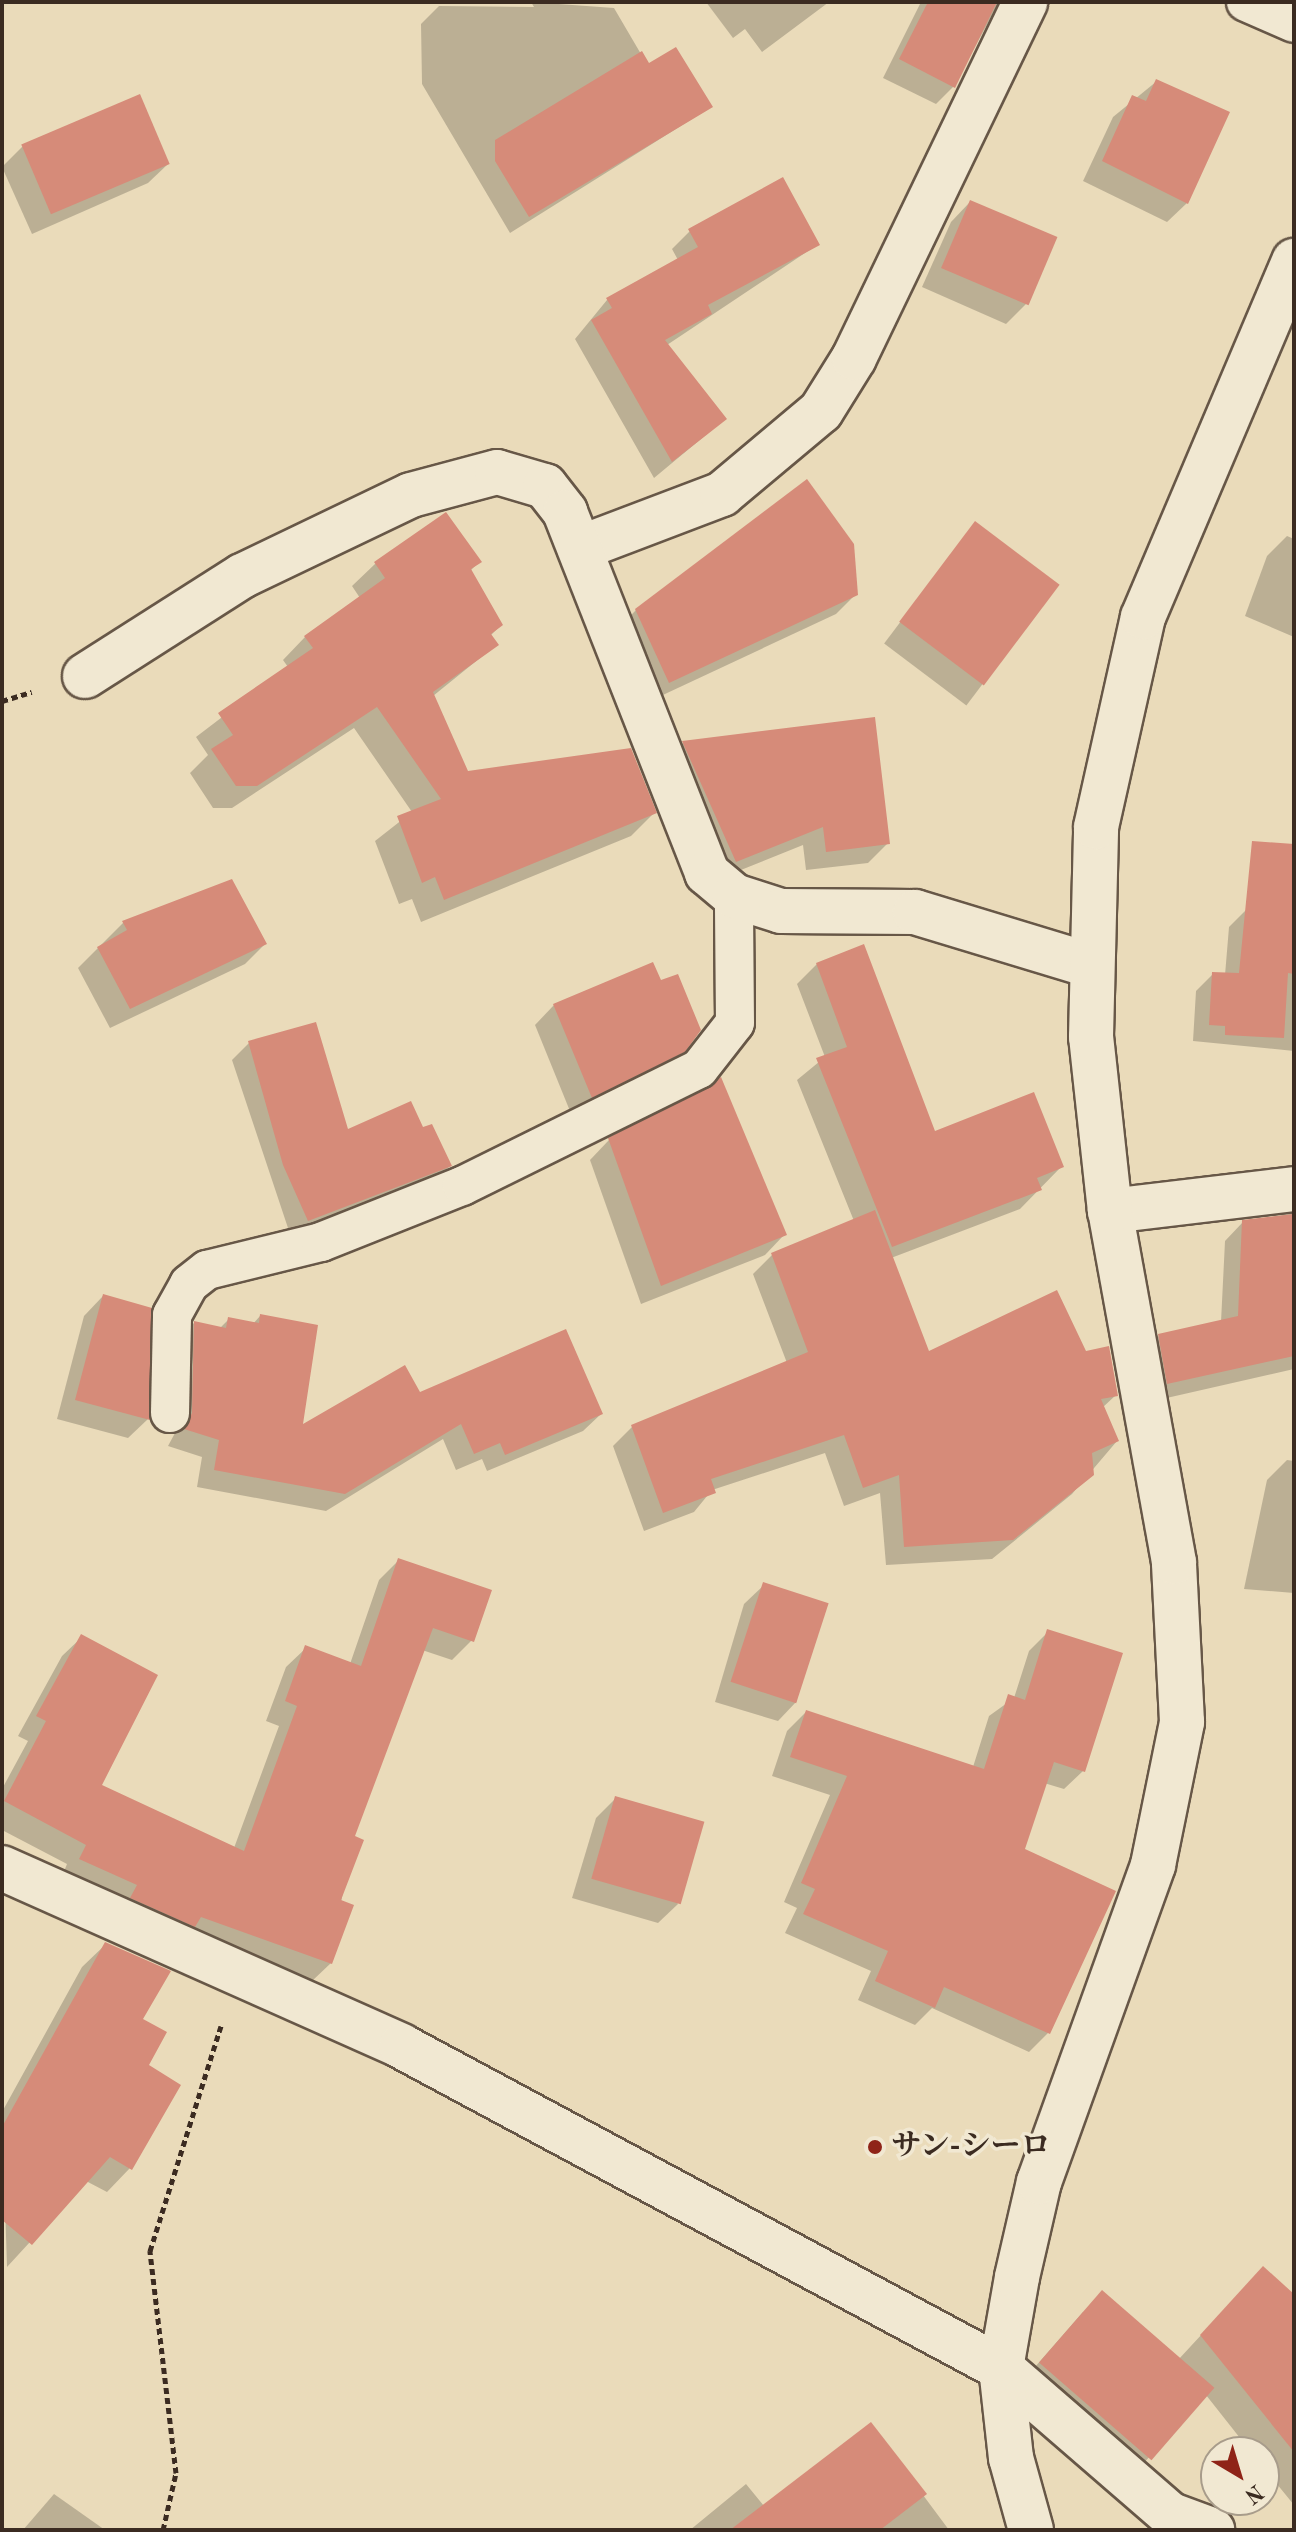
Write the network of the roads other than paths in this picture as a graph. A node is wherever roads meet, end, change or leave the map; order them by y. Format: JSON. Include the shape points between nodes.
{"nodes":[{"id":1,"x":1025,"y":2,"type":"edge"},
{"id":2,"x":1246,"y":2,"type":"edge"},
{"id":3,"x":1294,"y":23,"type":"edge"},
{"id":4,"x":1294,"y":261,"type":"edge"},
{"id":5,"x":580,"y":548,"type":"junction"},
{"id":6,"x":85,"y":676,"type":"dead end"},
{"id":7,"x":734,"y":896,"type":"junction"},
{"id":8,"x":1089,"y":965,"type":"junction"},
{"id":9,"x":1294,"y":1189,"type":"edge"},
{"id":10,"x":1110,"y":1211,"type":"junction"},
{"id":11,"x":170,"y":1413,"type":"dead end"},
{"id":12,"x":2,"y":1868,"type":"edge"},
{"id":13,"x":1001,"y":2368,"type":"junction"},
{"id":14,"x":1031,"y":2530,"type":"edge"},
{"id":15,"x":1212,"y":2530,"type":"edge"}],
"edges":[{"from":1,"to":5,"type":"street","via":[[854,358],[821,411],[722,494]]},
{"from":2,"to":3,"type":"lane"},
{"from":4,"to":8,"type":"street","via":[[1143,617],[1105,765]]},
{"from":5,"to":6,"type":"street","via":[[545,486],[497,472],[411,495],[242,576]]},
{"from":5,"to":7,"type":"street","via":[[683,822],[707,873]]},
{"from":7,"to":8,"type":"street","via":[[781,911],[915,912]]},
{"from":7,"to":11,"type":"lane","via":[[735,1023],[699,1069],[462,1186],[321,1242],[207,1270],[189,1284],[172,1315]]},
{"from":8,"to":10,"type":"street"},
{"from":9,"to":10,"type":"street"},
{"from":10,"to":13,"type":"street","via":[[1174,1562],[1182,1722],[1153,1865],[1039,2182]]},
{"from":12,"to":13,"type":"street","via":[[401,2046]]},
{"from":13,"to":14,"type":"street","via":[[1011,2458]]},
{"from":13,"to":15,"type":"street","via":[[1171,2515]]}]}
